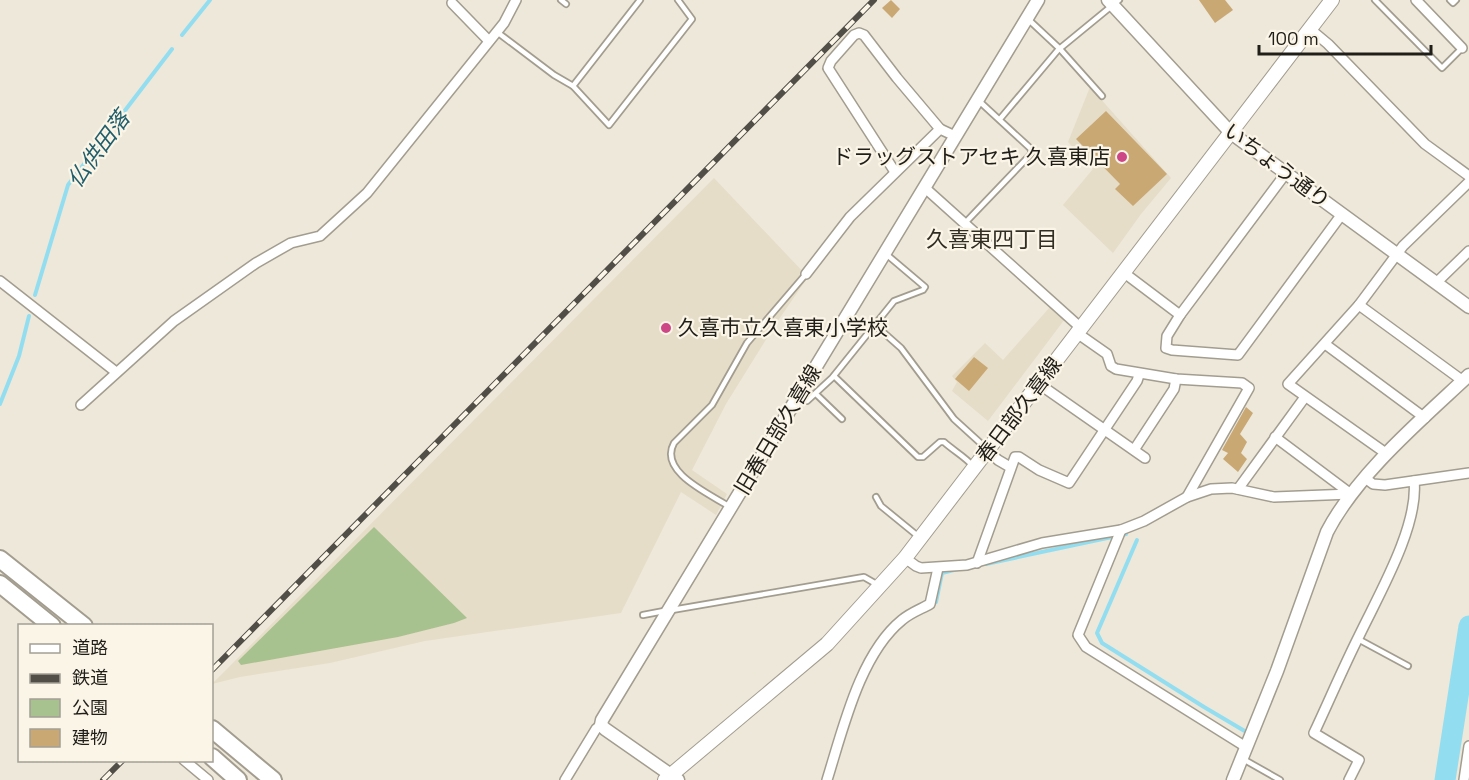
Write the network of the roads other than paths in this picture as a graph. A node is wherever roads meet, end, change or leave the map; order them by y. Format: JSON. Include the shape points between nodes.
{"nodes":[{"id":1,"x":516,"y":0,"type":"edge"},
{"id":2,"x":640,"y":0,"type":"edge"},
{"id":3,"x":678,"y":0,"type":"edge"},
{"id":4,"x":1038,"y":0,"type":"edge"},
{"id":5,"x":1332,"y":0,"type":"edge"},
{"id":6,"x":1375,"y":0,"type":"edge"},
{"id":7,"x":1416,"y":0,"type":"edge"},
{"id":8,"x":1450,"y":0,"type":"edge"},
{"id":9,"x":1456,"y":0,"type":"edge"},
{"id":10,"x":1113,"y":2,"type":"edge"},
{"id":11,"x":452,"y":3,"type":"dead end"},
{"id":12,"x":1026,"y":19,"type":"junction"},
{"id":13,"x":1310,"y":29,"type":"junction"},
{"id":14,"x":497,"y":32,"type":"junction"},
{"id":15,"x":489,"y":41,"type":"junction"},
{"id":16,"x":1462,"y":48,"type":"joint"},
{"id":17,"x":1060,"y":49,"type":"junction"},
{"id":18,"x":573,"y":86,"type":"junction"},
{"id":19,"x":1102,"y":96,"type":"dead end"},
{"id":20,"x":977,"y":99,"type":"junction"},
{"id":21,"x":1000,"y":119,"type":"junction"},
{"id":22,"x":940,"y":129,"type":"junction"},
{"id":23,"x":1232,"y":133,"type":"junction"},
{"id":24,"x":955,"y":136,"type":"junction"},
{"id":25,"x":895,"y":172,"type":"junction"},
{"id":26,"x":1286,"y":173,"type":"junction"},
{"id":27,"x":1469,"y":176,"type":"edge"},
{"id":28,"x":1469,"y":182,"type":"edge"},
{"id":29,"x":924,"y":188,"type":"junction"},
{"id":30,"x":1342,"y":214,"type":"junction"},
{"id":31,"x":964,"y":223,"type":"junction"},
{"id":32,"x":1469,"y":251,"type":"edge"},
{"id":33,"x":884,"y":253,"type":"junction"},
{"id":34,"x":1396,"y":255,"type":"junction"},
{"id":35,"x":1123,"y":272,"type":"junction"},
{"id":36,"x":806,"y":274,"type":"joint"},
{"id":37,"x":0,"y":280,"type":"edge"},
{"id":38,"x":1436,"y":283,"type":"junction"},
{"id":39,"x":1359,"y":305,"type":"junction"},
{"id":40,"x":1469,"y":307,"type":"edge"},
{"id":41,"x":1180,"y":315,"type":"junction"},
{"id":42,"x":875,"y":325,"type":"junction"},
{"id":43,"x":1079,"y":331,"type":"junction"},
{"id":44,"x":1326,"y":344,"type":"junction"},
{"id":45,"x":116,"y":372,"type":"junction"},
{"id":46,"x":1139,"y":375,"type":"junction"},
{"id":47,"x":834,"y":376,"type":"junction"},
{"id":48,"x":1466,"y":378,"type":"edge"},
{"id":49,"x":1176,"y":379,"type":"junction"},
{"id":50,"x":1039,"y":384,"type":"junction"},
{"id":51,"x":816,"y":394,"type":"junction"},
{"id":52,"x":798,"y":397,"type":"junction"},
{"id":53,"x":1305,"y":397,"type":"junction"},
{"id":54,"x":81,"y":405,"type":"dead end"},
{"id":55,"x":1425,"y":418,"type":"junction"},
{"id":56,"x":842,"y":419,"type":"dead end"},
{"id":57,"x":1103,"y":430,"type":"junction"},
{"id":58,"x":1275,"y":438,"type":"junction"},
{"id":59,"x":1134,"y":450,"type":"junction"},
{"id":60,"x":988,"y":451,"type":"junction"},
{"id":61,"x":1387,"y":454,"type":"junction"},
{"id":62,"x":1145,"y":458,"type":"dead end"},
{"id":63,"x":1010,"y":467,"type":"junction"},
{"id":64,"x":975,"y":468,"type":"junction"},
{"id":65,"x":1469,"y":473,"type":"edge"},
{"id":66,"x":1365,"y":478,"type":"junction"},
{"id":67,"x":1414,"y":482,"type":"junction"},
{"id":68,"x":1238,"y":489,"type":"junction"},
{"id":69,"x":1351,"y":494,"type":"junction"},
{"id":70,"x":876,"y":497,"type":"dead end"},
{"id":71,"x":1187,"y":497,"type":"junction"},
{"id":72,"x":731,"y":507,"type":"junction"},
{"id":73,"x":1121,"y":530,"type":"junction"},
{"id":74,"x":921,"y":538,"type":"junction"},
{"id":75,"x":905,"y":558,"type":"junction"},
{"id":76,"x":0,"y":559,"type":"edge"},
{"id":77,"x":977,"y":563,"type":"junction"},
{"id":78,"x":938,"y":568,"type":"junction"},
{"id":79,"x":0,"y":584,"type":"edge"},
{"id":80,"x":881,"y":587,"type":"junction"},
{"id":81,"x":668,"y":610,"type":"junction"},
{"id":82,"x":643,"y":615,"type":"dead end"},
{"id":83,"x":50,"y":624,"type":"edge"},
{"id":84,"x":81,"y":624,"type":"edge"},
{"id":85,"x":1357,"y":639,"type":"junction"},
{"id":86,"x":1408,"y":666,"type":"dead end"},
{"id":87,"x":601,"y":725,"type":"junction"},
{"id":88,"x":213,"y":730,"type":"edge"},
{"id":89,"x":1469,"y":746,"type":"edge"},
{"id":90,"x":1244,"y":753,"type":"junction"},
{"id":91,"x":213,"y":758,"type":"edge"},
{"id":92,"x":186,"y":762,"type":"edge"},
{"id":93,"x":1467,"y":769,"type":"edge"},
{"id":94,"x":672,"y":778,"type":"edge"},
{"id":95,"x":208,"y":780,"type":"edge"},
{"id":96,"x":238,"y":780,"type":"edge"},
{"id":97,"x":273,"y":780,"type":"edge"},
{"id":98,"x":565,"y":780,"type":"edge"},
{"id":99,"x":827,"y":780,"type":"edge"},
{"id":100,"x":1233,"y":780,"type":"edge"},
{"id":101,"x":1280,"y":780,"type":"edge"},
{"id":102,"x":1349,"y":780,"type":"edge"},
{"id":103,"x":1464,"y":780,"type":"edge"}],
"edges":[{"from":1,"to":14,"type":"street"},
{"from":2,"to":18,"type":"lane"},
{"from":3,"to":18,"type":"lane","via":[[692,20],[612,123],[609,125]]},
{"from":4,"to":12,"type":"street","name":"旧春日部久喜線"},
{"from":5,"to":13,"type":"main road","name":"春日部久喜線"},
{"from":6,"to":16,"type":"lane","via":[[1442,68]]},
{"from":7,"to":16,"type":"street"},
{"from":8,"to":9,"type":"lane"},
{"from":10,"to":17,"type":"lane"},
{"from":10,"to":23,"type":"street","name":"いちょう通り"},
{"from":11,"to":15,"type":"street"},
{"from":12,"to":17,"type":"lane"},
{"from":12,"to":20,"type":"street","name":"旧春日部久喜線"},
{"from":13,"to":23,"type":"main road","name":"春日部久喜線"},
{"from":13,"to":27,"type":"street","via":[[1425,144]]},
{"from":14,"to":15,"type":"street"},
{"from":14,"to":18,"type":"lane"},
{"from":15,"to":45,"type":"street","via":[[367,193],[320,236],[291,243],[256,263],[174,321]]},
{"from":17,"to":19,"type":"lane"},
{"from":17,"to":21,"type":"lane"},
{"from":20,"to":21,"type":"lane"},
{"from":20,"to":24,"type":"street","name":"旧春日部久喜線"},
{"from":21,"to":31,"type":"lane","via":[[1032,153]]},
{"from":22,"to":24,"type":"street"},
{"from":22,"to":25,"type":"street"},
{"from":22,"to":25,"type":"street","via":[[864,35],[854,35],[828,68]]},
{"from":23,"to":26,"type":"street","name":"いちょう通り"},
{"from":23,"to":35,"type":"main road","name":"春日部久喜線"},
{"from":24,"to":29,"type":"street","name":"旧春日部久喜線"},
{"from":25,"to":36,"type":"street","via":[[850,217]]},
{"from":26,"to":30,"type":"street","name":"いちょう通り"},
{"from":26,"to":41,"type":"street"},
{"from":28,"to":34,"type":"street"},
{"from":29,"to":31,"type":"street"},
{"from":29,"to":33,"type":"street","name":"旧春日部久喜線"},
{"from":30,"to":34,"type":"street","name":"いちょう通り"},
{"from":30,"to":41,"type":"street","via":[[1238,355],[1166,348],[1167,336]]},
{"from":31,"to":43,"type":"street"},
{"from":32,"to":38,"type":"street"},
{"from":33,"to":42,"type":"lane","via":[[926,287],[894,301]]},
{"from":33,"to":52,"type":"street","name":"旧春日部久喜線"},
{"from":34,"to":38,"type":"street","name":"いちょう通り"},
{"from":34,"to":39,"type":"street"},
{"from":35,"to":41,"type":"street"},
{"from":35,"to":43,"type":"main road","name":"春日部久喜線"},
{"from":36,"to":72,"type":"lane","via":[[747,343],[712,405],[671,449],[678,472]]},
{"from":37,"to":45,"type":"street"},
{"from":38,"to":40,"type":"street","name":"いちょう通り"},
{"from":39,"to":44,"type":"street"},
{"from":39,"to":48,"type":"street"},
{"from":42,"to":47,"type":"lane"},
{"from":42,"to":60,"type":"lane","via":[[901,348],[954,419]]},
{"from":43,"to":46,"type":"street","via":[[1107,354],[1111,366]]},
{"from":43,"to":50,"type":"main road","name":"春日部久喜線"},
{"from":44,"to":53,"type":"street","via":[[1288,384]]},
{"from":44,"to":55,"type":"street"},
{"from":45,"to":54,"type":"street"},
{"from":46,"to":49,"type":"street"},
{"from":46,"to":57,"type":"street"},
{"from":47,"to":51,"type":"lane"},
{"from":47,"to":64,"type":"lane","via":[[918,457],[923,458],[939,442],[944,442]]},
{"from":48,"to":55,"type":"street"},
{"from":49,"to":59,"type":"street","via":[[1174,389]]},
{"from":49,"to":71,"type":"street","via":[[1242,383],[1249,388]]},
{"from":50,"to":57,"type":"street"},
{"from":50,"to":60,"type":"main road","name":"春日部久喜線"},
{"from":51,"to":52,"type":"lane","via":[[807,401]]},
{"from":51,"to":56,"type":"lane"},
{"from":52,"to":72,"type":"street","name":"旧春日部久喜線"},
{"from":53,"to":58,"type":"street"},
{"from":53,"to":61,"type":"street"},
{"from":55,"to":61,"type":"street"},
{"from":57,"to":59,"type":"street"},
{"from":57,"to":63,"type":"street","via":[[1070,483],[1019,457]]},
{"from":58,"to":68,"type":"street"},
{"from":58,"to":69,"type":"street"},
{"from":59,"to":62,"type":"street"},
{"from":60,"to":63,"type":"street"},
{"from":60,"to":64,"type":"main road","name":"春日部久喜線"},
{"from":61,"to":66,"type":"street"},
{"from":63,"to":77,"type":"street"},
{"from":64,"to":74,"type":"main road","name":"春日部久喜線"},
{"from":65,"to":67,"type":"street"},
{"from":66,"to":67,"type":"street","via":[[1378,485]]},
{"from":66,"to":69,"type":"street"},
{"from":67,"to":85,"type":"street","via":[[1415,499],[1395,562]]},
{"from":68,"to":69,"type":"street","via":[[1274,497]]},
{"from":68,"to":71,"type":"street","via":[[1211,489]]},
{"from":69,"to":90,"type":"street","via":[[1327,532]]},
{"from":70,"to":74,"type":"lane","via":[[881,506]]},
{"from":71,"to":73,"type":"street"},
{"from":72,"to":81,"type":"street","name":"旧春日部久喜線"},
{"from":73,"to":77,"type":"street","via":[[1042,543]]},
{"from":73,"to":90,"type":"street","via":[[1078,635],[1086,647]]},
{"from":74,"to":75,"type":"main road","name":"春日部久喜線"},
{"from":75,"to":78,"type":"street","via":[[916,566]]},
{"from":75,"to":80,"type":"main road","name":"春日部久喜線"},
{"from":76,"to":84,"type":"highway"},
{"from":77,"to":78,"type":"street"},
{"from":78,"to":99,"type":"street","via":[[930,604],[903,618],[884,637],[868,663]]},
{"from":79,"to":83,"type":"highway"},
{"from":80,"to":81,"type":"lane","via":[[872,580],[858,578]]},
{"from":80,"to":94,"type":"main road","name":"春日部久喜線","via":[[827,644]]},
{"from":81,"to":82,"type":"lane"},
{"from":81,"to":87,"type":"street","name":"旧春日部久喜線"},
{"from":85,"to":86,"type":"lane"},
{"from":85,"to":102,"type":"street","via":[[1314,733],[1359,760]]},
{"from":87,"to":94,"type":"street"},
{"from":87,"to":98,"type":"street"},
{"from":88,"to":97,"type":"highway"},
{"from":89,"to":93,"type":"street"},
{"from":90,"to":100,"type":"street"},
{"from":90,"to":101,"type":"lane"},
{"from":91,"to":96,"type":"highway"},
{"from":92,"to":95,"type":"street"},
{"from":93,"to":103,"type":"street"}]}
